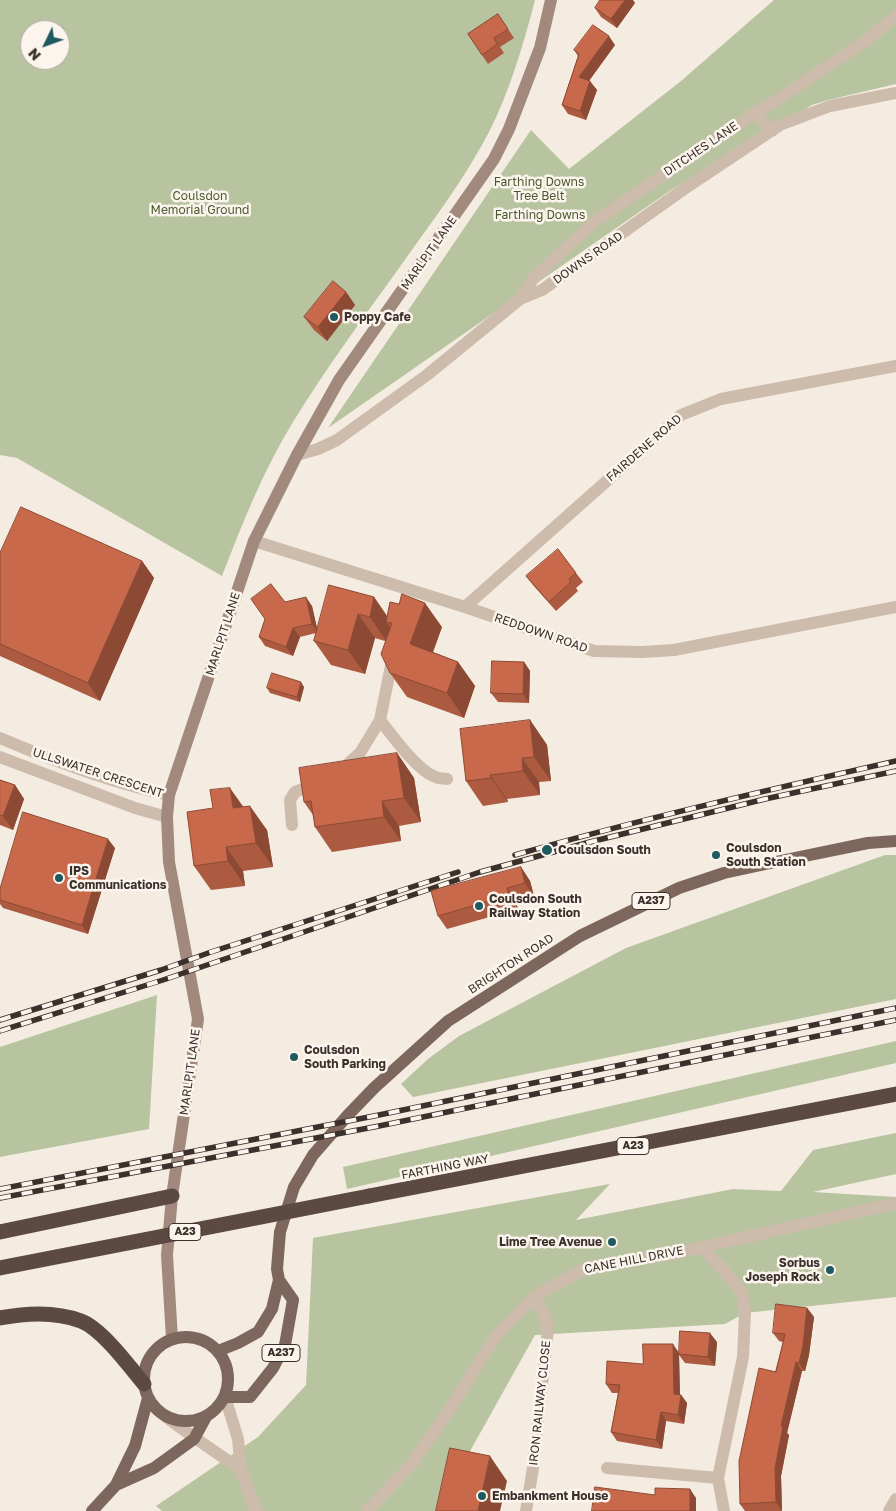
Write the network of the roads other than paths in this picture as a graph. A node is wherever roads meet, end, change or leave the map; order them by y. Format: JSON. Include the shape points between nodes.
{"nodes":[{"id":1,"x":551,"y":0,"type":"edge"},
{"id":2,"x":896,"y":16,"type":"edge"},
{"id":3,"x":896,"y":93,"type":"edge"},
{"id":4,"x":755,"y":112,"type":"junction"},
{"id":5,"x":772,"y":131,"type":"junction"},
{"id":6,"x":520,"y":299,"type":"junction"},
{"id":7,"x":896,"y":366,"type":"edge"},
{"id":8,"x":297,"y":455,"type":"junction"},
{"id":9,"x":254,"y":541,"type":"junction"},
{"id":10,"x":465,"y":607,"type":"junction"},
{"id":11,"x":896,"y":607,"type":"edge"},
{"id":12,"x":395,"y":645,"type":"edge"},
{"id":13,"x":380,"y":720,"type":"junction"},
{"id":14,"x":0,"y":738,"type":"edge"},
{"id":15,"x":0,"y":756,"type":"edge"},
{"id":16,"x":448,"y":779,"type":"dead end"},
{"id":17,"x":169,"y":796,"type":"junction"},
{"id":18,"x":167,"y":818,"type":"junction"},
{"id":19,"x":292,"y":825,"type":"dead end"},
{"id":20,"x":896,"y":841,"type":"edge"},
{"id":21,"x":896,"y":1094,"type":"edge"},
{"id":22,"x":172,"y":1196,"type":"junction"},
{"id":23,"x":896,"y":1203,"type":"edge"},
{"id":24,"x":0,"y":1232,"type":"edge"},
{"id":25,"x":702,"y":1247,"type":"junction"},
{"id":26,"x":0,"y":1268,"type":"edge"},
{"id":27,"x":279,"y":1280,"type":"junction"},
{"id":28,"x":533,"y":1298,"type":"junction"},
{"id":29,"x":0,"y":1318,"type":"edge"},
{"id":30,"x":172,"y":1339,"type":"junction"},
{"id":31,"x":218,"y":1351,"type":"junction"},
{"id":32,"x":146,"y":1391,"type":"junction"},
{"id":33,"x":225,"y":1397,"type":"junction"},
{"id":34,"x":166,"y":1418,"type":"junction"},
{"id":35,"x":206,"y":1418,"type":"junction"},
{"id":36,"x":194,"y":1439,"type":"junction"},
{"id":37,"x":606,"y":1468,"type":"dead end"},
{"id":38,"x":241,"y":1470,"type":"junction"},
{"id":39,"x":718,"y":1478,"type":"junction"},
{"id":40,"x":116,"y":1486,"type":"junction"},
{"id":41,"x":896,"y":1499,"type":"edge"},
{"id":42,"x":92,"y":1511,"type":"edge"},
{"id":43,"x":258,"y":1511,"type":"edge"},
{"id":44,"x":366,"y":1511,"type":"edge"},
{"id":45,"x":526,"y":1511,"type":"edge"},
{"id":46,"x":724,"y":1511,"type":"edge"},
{"id":47,"x":889,"y":1511,"type":"edge"}],
"edges":[{"from":1,"to":8,"type":"main road","name":"MARLPIT LANE","via":[[540,48],[494,159],[339,380]]},
{"from":2,"to":4,"type":"street","name":"DITCHES LANE","via":[[867,40]]},
{"from":3,"to":5,"type":"street","name":"DOWNS ROAD","via":[[830,106]]},
{"from":4,"to":5,"type":"street"},
{"from":4,"to":6,"type":"street","name":"DITCHES LANE","via":[[594,222],[533,279]]},
{"from":5,"to":6,"type":"street","name":"DOWNS ROAD","via":[[542,290]]},
{"from":6,"to":8,"type":"street","name":"DOWNS ROAD","via":[[427,375],[337,440]]},
{"from":7,"to":10,"type":"street","name":"FAIRDENE ROAD","via":[[721,399],[680,415]]},
{"from":8,"to":9,"type":"main road","name":"MARLPIT LANE"},
{"from":9,"to":10,"type":"street","name":"REDDOWN ROAD","via":[[405,593]]},
{"from":9,"to":17,"type":"main road","name":"MARLPIT LANE"},
{"from":10,"to":11,"type":"street","name":"REDDOWN ROAD","via":[[594,651],[642,652],[674,650]]},
{"from":12,"to":13,"type":"street"},
{"from":13,"to":16,"type":"street","via":[[426,772]]},
{"from":13,"to":19,"type":"street","via":[[360,753],[335,775],[296,792],[290,800]]},
{"from":14,"to":17,"type":"street","name":"ULLSWATER CRESCENT","via":[[75,768]]},
{"from":15,"to":18,"type":"street","name":"ULLSWATER CRESCENT"},
{"from":17,"to":18,"type":"main road","name":"MARLPIT LANE"},
{"from":18,"to":22,"type":"main road","name":"MARLPIT LANE","via":[[169,862],[198,1019]]},
{"from":20,"to":27,"type":"main road","name":"BRIGHTON ROAD","number":"A237","via":[[868,843],[761,865],[678,888],[580,936],[448,1021],[374,1088],[313,1155],[294,1188],[280,1232]]},
{"from":21,"to":26,"type":"highway","name":"FARTHING WAY","number":"A23","bridge":true},
{"from":22,"to":24,"type":"highway"},
{"from":22,"to":30,"type":"main road","name":"MARLPIT LANE","via":[[167,1255]]},
{"from":23,"to":25,"type":"street"},
{"from":25,"to":28,"type":"street","name":"CANE HILL DRIVE","via":[[585,1268]]},
{"from":25,"to":39,"type":"street","name":"CANE HILL DRIVE","via":[[742,1293],[744,1313],[743,1357]]},
{"from":27,"to":31,"type":"main road","name":"BRIGHTON ROAD","number":"A237","via":[[272,1309],[258,1332]]},
{"from":27,"to":33,"type":"main road","number":"A237","via":[[293,1300],[285,1345],[273,1368],[250,1396]]},
{"from":28,"to":44,"type":"street","name":"CANE HILL DRIVE","via":[[496,1336],[411,1465]]},
{"from":28,"to":45,"type":"street","name":"IRON RAILWAY CLOSE","via":[[544,1313],[548,1330]]},
{"from":29,"to":32,"type":"highway","via":[[52,1314],[82,1321],[115,1349]]},
{"from":30,"to":31,"type":"main road","via":[[197,1338]]},
{"from":30,"to":32,"type":"main road","via":[[162,1344],[148,1361],[144,1372]]},
{"from":31,"to":33,"type":"main road","via":[[229,1373]]},
{"from":32,"to":34,"type":"main road","via":[[155,1409]]},
{"from":32,"to":40,"type":"main road","via":[[135,1446]]},
{"from":33,"to":35,"type":"main road"},
{"from":33,"to":38,"type":"street","via":[[238,1439]]},
{"from":34,"to":35,"type":"main road","via":[[193,1422]]},
{"from":34,"to":36,"type":"street"},
{"from":35,"to":36,"type":"main road"},
{"from":36,"to":38,"type":"street"},
{"from":36,"to":40,"type":"main road","via":[[154,1468]]},
{"from":37,"to":39,"type":"street"},
{"from":38,"to":43,"type":"street"},
{"from":39,"to":46,"type":"street","name":"CANE HILL DRIVE"},
{"from":40,"to":42,"type":"main road"},
{"from":41,"to":47,"type":"street"}]}
